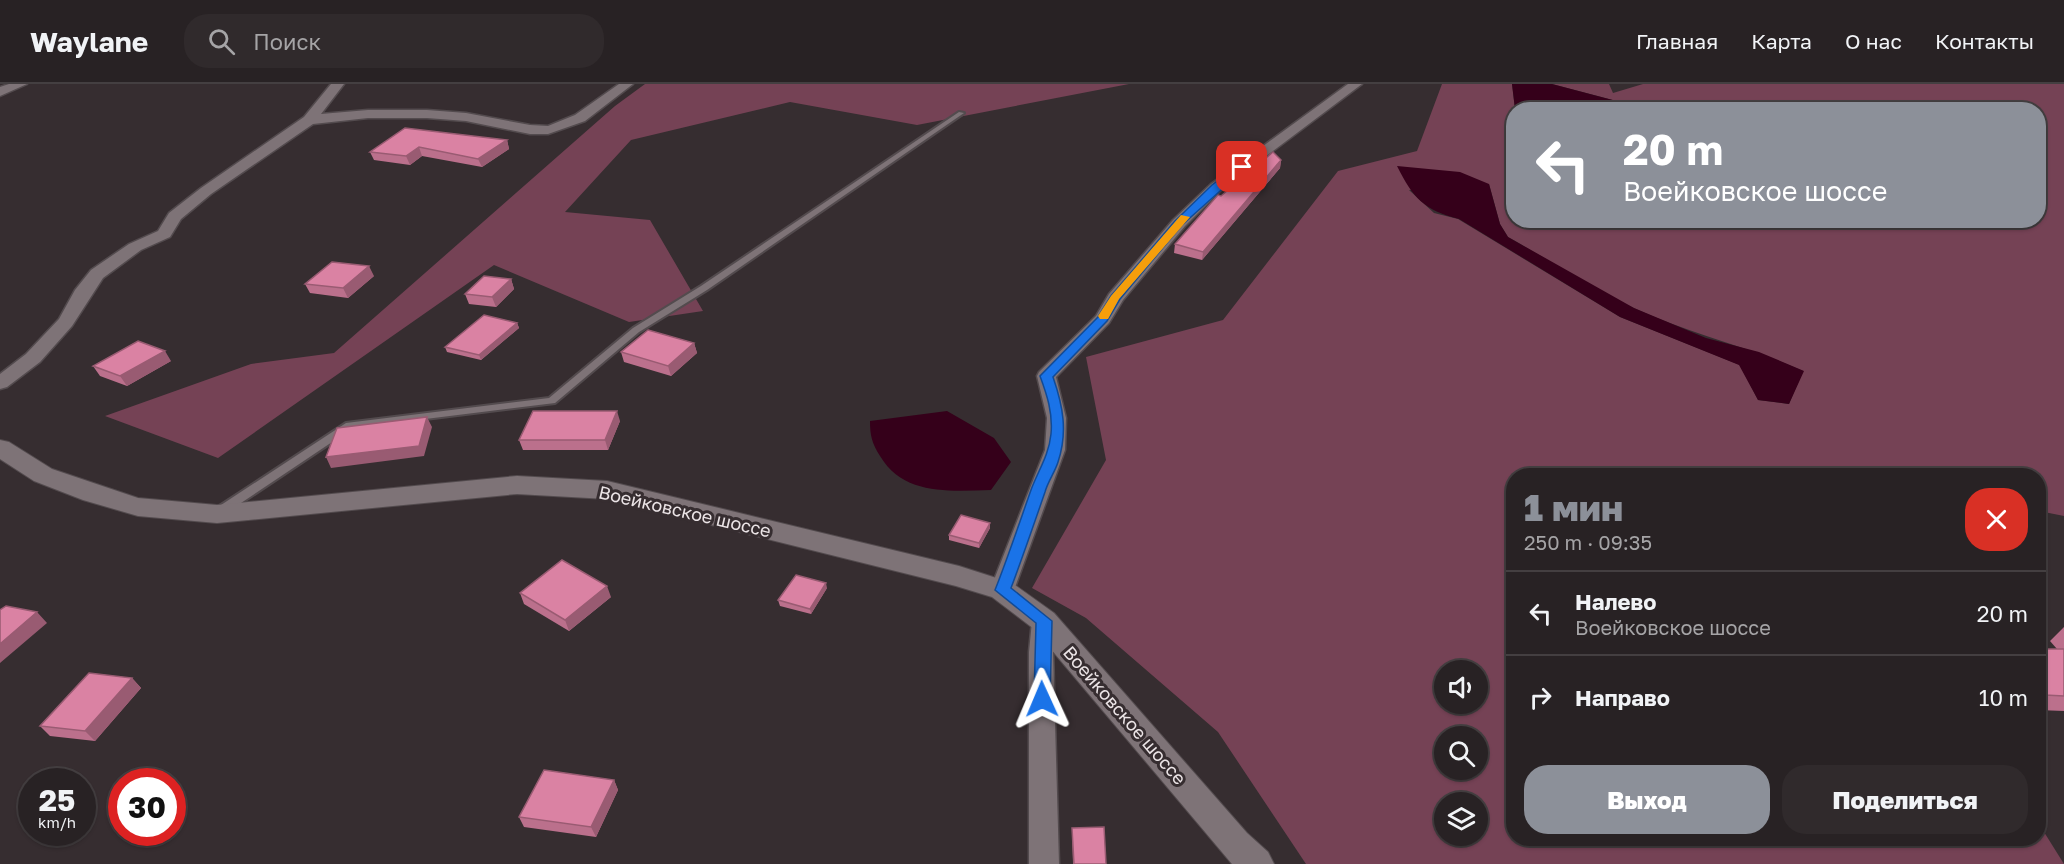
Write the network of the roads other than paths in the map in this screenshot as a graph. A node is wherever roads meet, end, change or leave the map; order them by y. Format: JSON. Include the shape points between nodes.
{"nodes":[{"id":1,"x":21,"y":84,"type":"edge"},
{"id":2,"x":338,"y":84,"type":"edge"},
{"id":3,"x":627,"y":84,"type":"edge"},
{"id":4,"x":1356,"y":84,"type":"edge"},
{"id":5,"x":0,"y":92,"type":"edge"},
{"id":6,"x":961,"y":113,"type":"dead end"},
{"id":7,"x":309,"y":120,"type":"junction"},
{"id":8,"x":0,"y":383,"type":"edge"},
{"id":9,"x":0,"y":448,"type":"edge"},
{"id":10,"x":217,"y":514,"type":"junction"},
{"id":11,"x":1002,"y":590,"type":"junction"},
{"id":12,"x":1044,"y":621,"type":"junction"},
{"id":13,"x":1044,"y":864,"type":"edge"},
{"id":14,"x":1256,"y":864,"type":"edge"}],
"edges":[{"from":1,"to":5,"type":"street"},
{"from":2,"to":7,"type":"street"},
{"from":3,"to":7,"type":"street","via":[[591,110],[546,131],[467,117],[428,115],[373,114]]},
{"from":4,"to":11,"type":"street","via":[[1216,187],[1179,223],[1115,298],[1103,319],[1046,376],[1057,405],[1058,434]]},
{"from":6,"to":10,"type":"lane","via":[[636,330],[552,401],[350,425]]},
{"from":7,"to":8,"type":"street","via":[[206,191],[175,216],[164,234],[105,267],[84,290],[66,322],[33,358]]},
{"from":9,"to":10,"type":"street","name":"Воейковское шоссе","via":[[43,475],[92,494],[138,507]]},
{"from":10,"to":11,"type":"street","name":"Воейковское шоссе","via":[[517,485],[607,489]]},
{"from":11,"to":12,"type":"street","name":"Воейковское шоссе"},
{"from":12,"to":13,"type":"street"},
{"from":12,"to":14,"type":"street","name":"Воейковское шоссе"}]}
